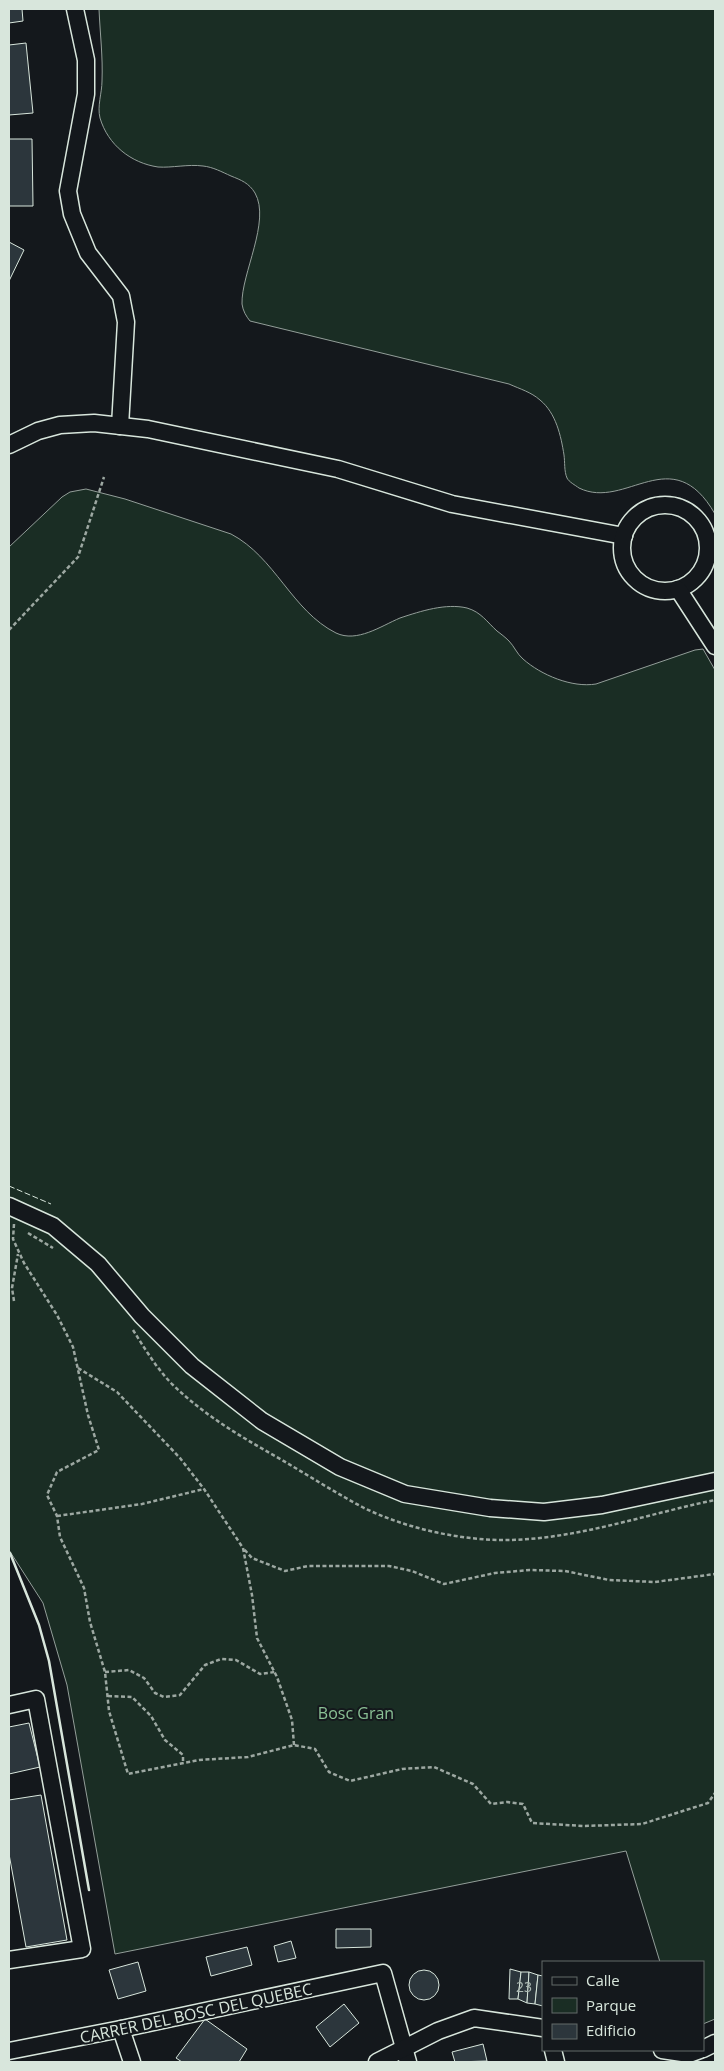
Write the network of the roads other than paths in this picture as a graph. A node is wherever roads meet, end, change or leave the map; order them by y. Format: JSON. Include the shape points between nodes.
{"nodes":[{"id":1,"x":75,"y":9,"type":"edge"},
{"id":2,"x":120,"y":426,"type":"junction"},
{"id":3,"x":9,"y":445,"type":"edge"},
{"id":4,"x":624,"y":536,"type":"junction"},
{"id":5,"x":710,"y":566,"type":"edge"},
{"id":6,"x":678,"y":589,"type":"junction"},
{"id":7,"x":715,"y":646,"type":"edge"},
{"id":8,"x":14,"y":1208,"type":"edge"},
{"id":9,"x":715,"y":1481,"type":"edge"},
{"id":10,"x":9,"y":1705,"type":"edge"},
{"id":11,"x":9,"y":1960,"type":"edge"},
{"id":12,"x":542,"y":2028,"type":"edge"},
{"id":13,"x":121,"y":2029,"type":"junction"},
{"id":14,"x":9,"y":2051,"type":"edge"},
{"id":15,"x":669,"y":2051,"type":"edge"},
{"id":16,"x":696,"y":2051,"type":"edge"},
{"id":17,"x":406,"y":2055,"type":"edge"},
{"id":18,"x":132,"y":2062,"type":"edge"},
{"id":19,"x":377,"y":2062,"type":"edge"}],
"edges":[{"from":1,"to":2,"type":"street","via":[[86,60],[86,94],[68,191],[72,214],[88,253],[121,296],[126,322]]},
{"from":2,"to":3,"type":"street","via":[[60,424]]},
{"from":2,"to":4,"type":"street","via":[[338,468],[452,504]]},
{"from":4,"to":5,"type":"street","via":[[629,525],[646,510],[668,506],[679,508],[698,520],[704,530]]},
{"from":4,"to":6,"type":"street","via":[[624,558],[635,578],[655,590]]},
{"from":5,"to":6,"type":"street","via":[[695,580]]},
{"from":6,"to":7,"type":"street"},
{"from":8,"to":9,"type":"street","via":[[53,1226],[98,1264],[142,1316],[192,1366],[262,1421],[340,1467],[405,1494],[490,1508],[544,1512],[602,1505]]},
{"from":10,"to":11,"type":"street","via":[[36,1699],[82,1949]]},
{"from":12,"to":17,"type":"street","via":[[474,2018]]},
{"from":13,"to":14,"type":"street","name":"CARRER DEL BOSC DEL QUEBEC"},
{"from":13,"to":17,"type":"street","name":"CARRER DEL BOSC DEL QUEBEC","via":[[383,1973]]},
{"from":13,"to":18,"type":"street"},
{"from":15,"to":16,"type":"street","via":[[689,2054]]},
{"from":17,"to":19,"type":"street"}]}
